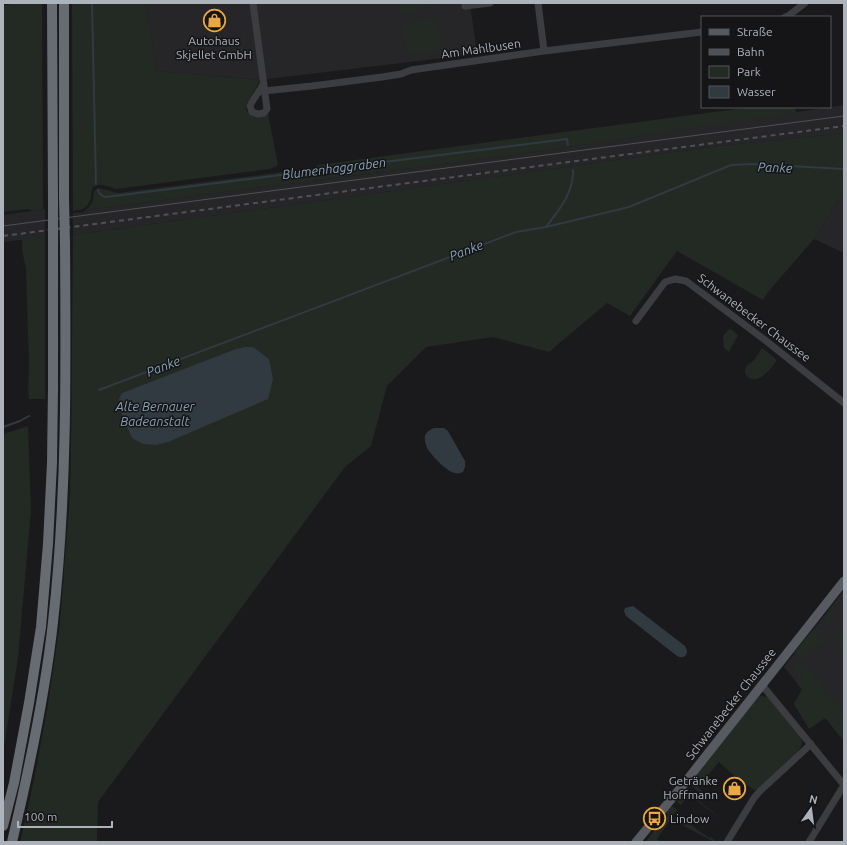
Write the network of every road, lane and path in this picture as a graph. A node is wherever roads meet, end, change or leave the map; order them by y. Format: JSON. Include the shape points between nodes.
{"nodes":[{"id":1,"x":52,"y":3,"type":"edge"},
{"id":2,"x":64,"y":3,"type":"edge"},
{"id":3,"x":253,"y":3,"type":"edge"},
{"id":4,"x":490,"y":3,"type":"edge"},
{"id":5,"x":538,"y":3,"type":"edge"},
{"id":6,"x":805,"y":3,"type":"edge"},
{"id":7,"x":465,"y":6,"type":"dead end"},
{"id":8,"x":788,"y":16,"type":"edge"},
{"id":9,"x":701,"y":32,"type":"edge"},
{"id":10,"x":544,"y":51,"type":"junction"},
{"id":11,"x":636,"y":321,"type":"dead end"},
{"id":12,"x":844,"y":403,"type":"edge"},
{"id":13,"x":844,"y":581,"type":"edge"},
{"id":14,"x":762,"y":685,"type":"junction"},
{"id":15,"x":811,"y":744,"type":"junction"},
{"id":16,"x":844,"y":785,"type":"edge"},
{"id":17,"x":3,"y":826,"type":"edge"},
{"id":18,"x":12,"y":842,"type":"edge"},
{"id":19,"x":636,"y":842,"type":"edge"},
{"id":20,"x":727,"y":842,"type":"edge"},
{"id":21,"x":809,"y":842,"type":"edge"}],
"edges":[{"from":1,"to":17,"type":"highway","bridge":true,"via":[[53,388],[48,544],[41,627],[14,783]]},
{"from":2,"to":18,"type":"highway","bridge":true,"via":[[63,494],[53,622],[42,703]]},
{"from":3,"to":10,"type":"street","name":"Am Mahlbusen","via":[[264,87],[347,82]]},
{"from":4,"to":7,"type":"street"},
{"from":5,"to":10,"type":"street"},
{"from":6,"to":8,"type":"street"},
{"from":9,"to":10,"type":"street","name":"Am Mahlbusen"},
{"from":11,"to":12,"type":"street","name":"Schwanebecker Chaussee","via":[[665,282],[675,279],[686,281]]},
{"from":13,"to":14,"type":"main road","name":"Schwanebecker Chaussee"},
{"from":14,"to":15,"type":"street"},
{"from":14,"to":19,"type":"main road","name":"Schwanebecker Chaussee"},
{"from":15,"to":16,"type":"street"},
{"from":15,"to":20,"type":"street","via":[[754,798]]},
{"from":16,"to":21,"type":"street"}]}
